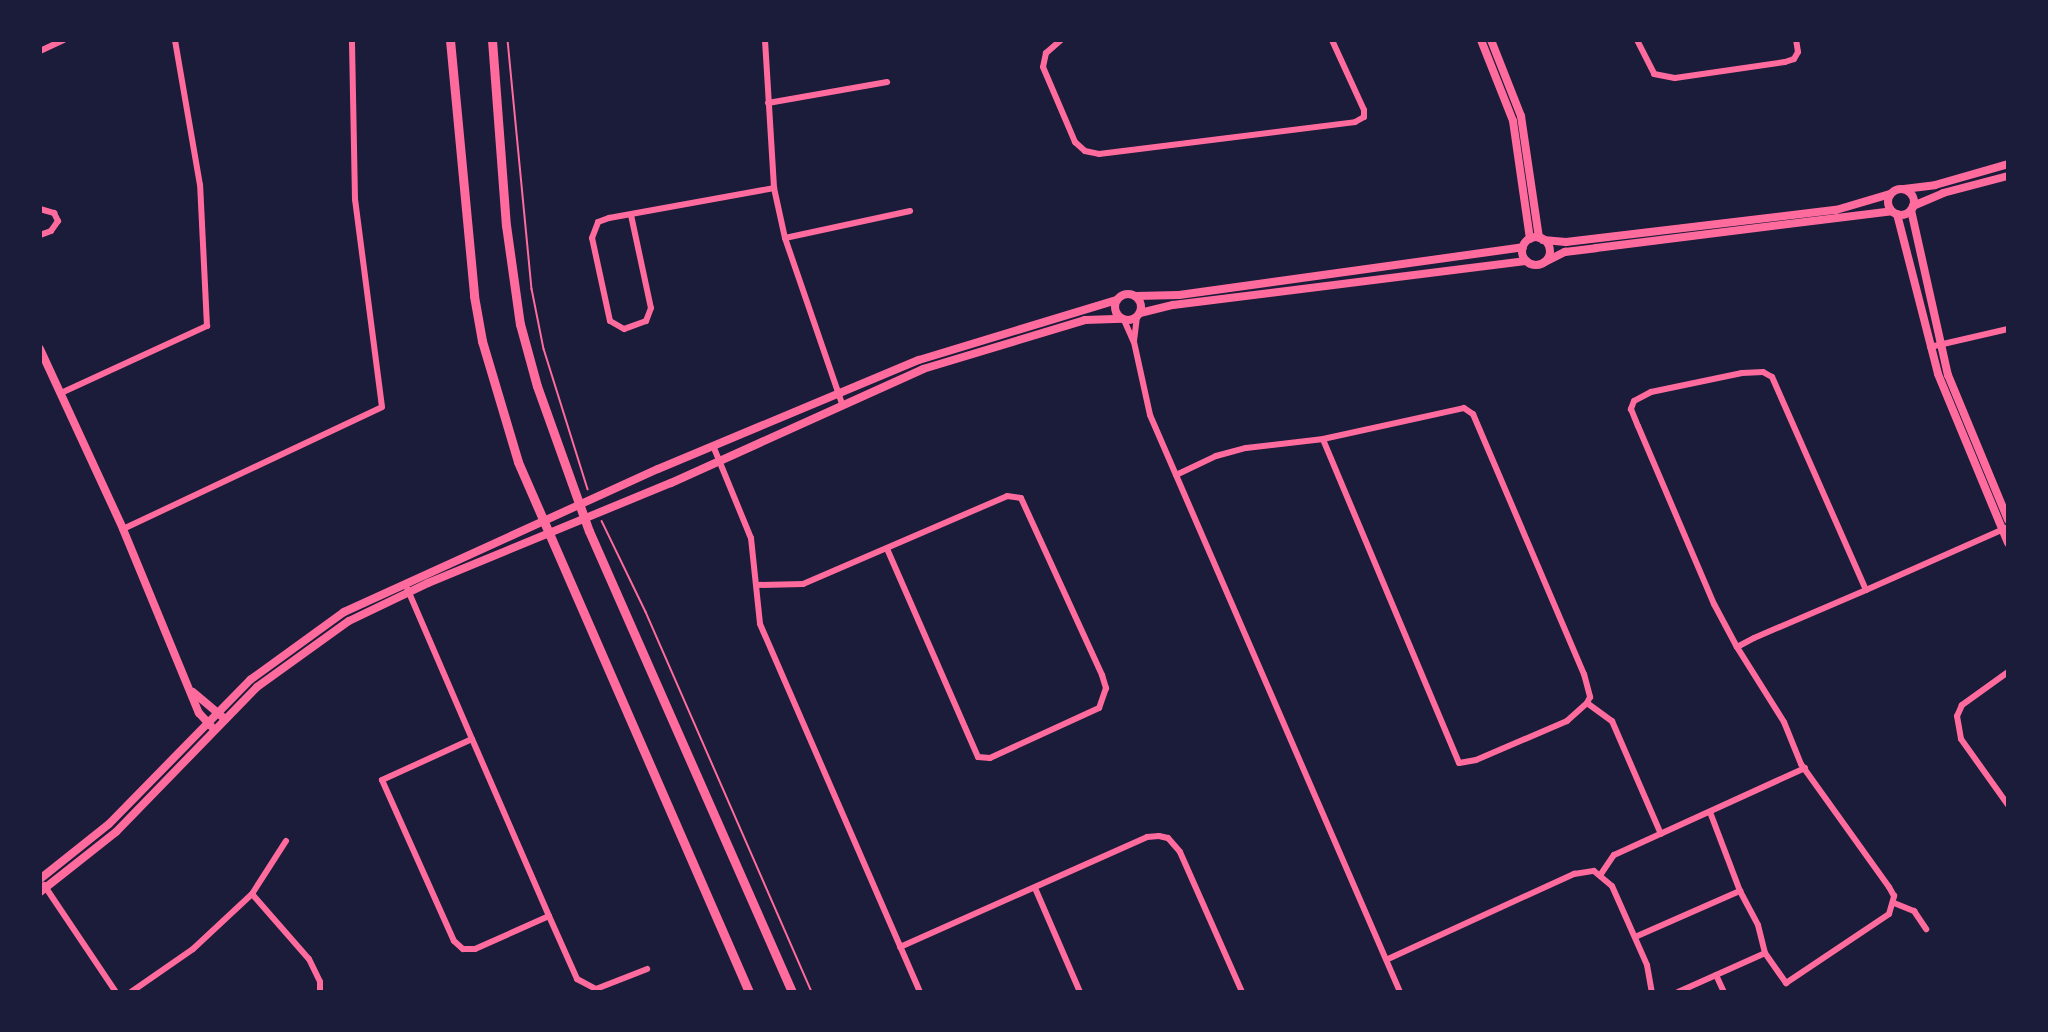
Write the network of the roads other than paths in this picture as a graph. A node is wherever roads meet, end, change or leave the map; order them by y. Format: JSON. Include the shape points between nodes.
{"nodes":[{"id":1,"x":64,"y":40,"type":"edge"},
{"id":2,"x":175,"y":40,"type":"edge"},
{"id":3,"x":352,"y":40,"type":"edge"},
{"id":4,"x":450,"y":40,"type":"edge"},
{"id":5,"x":492,"y":40,"type":"edge"},
{"id":6,"x":765,"y":40,"type":"edge"},
{"id":7,"x":1061,"y":40,"type":"edge"},
{"id":8,"x":1332,"y":40,"type":"edge"},
{"id":9,"x":1481,"y":40,"type":"edge"},
{"id":10,"x":1491,"y":40,"type":"edge"},
{"id":11,"x":1637,"y":40,"type":"edge"},
{"id":12,"x":1796,"y":40,"type":"edge"},
{"id":13,"x":40,"y":51,"type":"edge"},
{"id":14,"x":887,"y":82,"type":"dead end"},
{"id":15,"x":768,"y":103,"type":"junction"},
{"id":16,"x":2007,"y":164,"type":"edge"},
{"id":17,"x":2007,"y":176,"type":"edge"},
{"id":18,"x":774,"y":188,"type":"junction"},
{"id":19,"x":1904,"y":189,"type":"junction"},
{"id":20,"x":1890,"y":194,"type":"junction"},
{"id":21,"x":1912,"y":208,"type":"junction"},
{"id":22,"x":40,"y":209,"type":"edge"},
{"id":23,"x":910,"y":211,"type":"dead end"},
{"id":24,"x":1894,"y":213,"type":"junction"},
{"id":25,"x":631,"y":215,"type":"junction"},
{"id":26,"x":40,"y":236,"type":"edge"},
{"id":27,"x":785,"y":238,"type":"junction"},
{"id":28,"x":1537,"y":239,"type":"junction"},
{"id":29,"x":1522,"y":247,"type":"junction"},
{"id":30,"x":1526,"y":261,"type":"junction"},
{"id":31,"x":1543,"y":263,"type":"junction"},
{"id":32,"x":1136,"y":296,"type":"junction"},
{"id":33,"x":1117,"y":300,"type":"junction"},
{"id":34,"x":1139,"y":315,"type":"junction"},
{"id":35,"x":1123,"y":320,"type":"junction"},
{"id":36,"x":2007,"y":329,"type":"edge"},
{"id":37,"x":1134,"y":342,"type":"junction"},
{"id":38,"x":1940,"y":345,"type":"junction"},
{"id":39,"x":1930,"y":347,"type":"junction"},
{"id":40,"x":40,"y":349,"type":"edge"},
{"id":41,"x":61,"y":393,"type":"junction"},
{"id":42,"x":838,"y":394,"type":"junction"},
{"id":43,"x":842,"y":404,"type":"junction"},
{"id":44,"x":1323,"y":439,"type":"junction"},
{"id":45,"x":714,"y":448,"type":"junction"},
{"id":46,"x":719,"y":459,"type":"junction"},
{"id":47,"x":1176,"y":475,"type":"junction"},
{"id":48,"x":579,"y":506,"type":"junction"},
{"id":49,"x":584,"y":518,"type":"junction"},
{"id":50,"x":2007,"y":520,"type":"edge"},
{"id":51,"x":542,"y":523,"type":"junction"},
{"id":52,"x":123,"y":529,"type":"junction"},
{"id":53,"x":2004,"y":529,"type":"edge"},
{"id":54,"x":547,"y":534,"type":"junction"},
{"id":55,"x":2007,"y":543,"type":"edge"},
{"id":56,"x":887,"y":549,"type":"junction"},
{"id":57,"x":405,"y":582,"type":"junction"},
{"id":58,"x":757,"y":585,"type":"junction"},
{"id":59,"x":1866,"y":590,"type":"junction"},
{"id":60,"x":409,"y":592,"type":"junction"},
{"id":61,"x":1737,"y":647,"type":"junction"},
{"id":62,"x":2007,"y":672,"type":"edge"},
{"id":63,"x":192,"y":691,"type":"junction"},
{"id":64,"x":1587,"y":703,"type":"junction"},
{"id":65,"x":218,"y":712,"type":"junction"},
{"id":66,"x":225,"y":719,"type":"junction"},
{"id":67,"x":207,"y":723,"type":"junction"},
{"id":68,"x":215,"y":730,"type":"junction"},
{"id":69,"x":471,"y":739,"type":"junction"},
{"id":70,"x":1805,"y":768,"type":"junction"},
{"id":71,"x":2007,"y":806,"type":"edge"},
{"id":72,"x":1710,"y":812,"type":"junction"},
{"id":73,"x":1661,"y":834,"type":"junction"},
{"id":74,"x":286,"y":841,"type":"dead end"},
{"id":75,"x":1600,"y":874,"type":"junction"},
{"id":76,"x":40,"y":879,"type":"edge"},
{"id":77,"x":1035,"y":888,"type":"junction"},
{"id":78,"x":43,"y":890,"type":"edge"},
{"id":79,"x":1740,"y":891,"type":"junction"},
{"id":80,"x":252,"y":894,"type":"junction"},
{"id":81,"x":1894,"y":903,"type":"junction"},
{"id":82,"x":549,"y":916,"type":"junction"},
{"id":83,"x":1926,"y":929,"type":"dead end"},
{"id":84,"x":1635,"y":937,"type":"junction"},
{"id":85,"x":900,"y":947,"type":"junction"},
{"id":86,"x":1765,"y":952,"type":"junction"},
{"id":87,"x":1388,"y":959,"type":"junction"},
{"id":88,"x":647,"y":969,"type":"dead end"},
{"id":89,"x":1716,"y":975,"type":"junction"},
{"id":90,"x":1786,"y":983,"type":"junction"},
{"id":91,"x":116,"y":992,"type":"edge"},
{"id":92,"x":131,"y":992,"type":"edge"},
{"id":93,"x":320,"y":992,"type":"edge"},
{"id":94,"x":749,"y":992,"type":"edge"},
{"id":95,"x":792,"y":992,"type":"edge"},
{"id":96,"x":920,"y":992,"type":"edge"},
{"id":97,"x":1080,"y":992,"type":"edge"},
{"id":98,"x":1242,"y":992,"type":"edge"},
{"id":99,"x":1400,"y":992,"type":"edge"},
{"id":100,"x":1652,"y":992,"type":"edge"},
{"id":101,"x":1678,"y":992,"type":"edge"},
{"id":102,"x":1724,"y":992,"type":"edge"},
{"id":103,"x":1786,"y":992,"type":"edge"}],
"edges":[{"from":1,"to":13,"type":"street"},
{"from":2,"to":41,"type":"street","via":[[200,185],[207,326]]},
{"from":3,"to":52,"type":"street","via":[[355,199],[382,407]]},
{"from":4,"to":51,"type":"main road","via":[[459,154],[482,341],[518,462]]},
{"from":5,"to":48,"type":"main road","via":[[500,168],[520,324],[554,440]]},
{"from":6,"to":15,"type":"street"},
{"from":7,"to":8,"type":"street","via":[[1046,53],[1043,67],[1075,142],[1085,151],[1099,154],[1355,122],[1364,117],[1364,110]]},
{"from":9,"to":28,"type":"street","via":[[1510,109]]},
{"from":10,"to":28,"type":"street","via":[[1521,116]]},
{"from":11,"to":12,"type":"street","via":[[1654,74],[1675,78],[1785,63],[1798,52]]},
{"from":14,"to":15,"type":"street"},
{"from":15,"to":18,"type":"street"},
{"from":16,"to":19,"type":"main road","via":[[1935,185]]},
{"from":17,"to":21,"type":"main road","via":[[1943,193]]},
{"from":18,"to":25,"type":"street"},
{"from":18,"to":27,"type":"street"},
{"from":19,"to":20,"type":"main road"},
{"from":19,"to":21,"type":"main road","via":[[1913,197]]},
{"from":20,"to":24,"type":"main road","via":[[1888,203]]},
{"from":20,"to":28,"type":"main road","via":[[1836,210],[1566,242]]},
{"from":21,"to":24,"type":"main road"},
{"from":21,"to":38,"type":"street"},
{"from":22,"to":26,"type":"street","via":[[54,213],[58,221],[51,231]]},
{"from":23,"to":27,"type":"street"},
{"from":24,"to":31,"type":"main road","via":[[1575,251]]},
{"from":24,"to":39,"type":"street"},
{"from":25,"to":25,"type":"street","via":[[651,308],[646,321],[624,329],[609,321],[592,238],[598,222]]},
{"from":27,"to":42,"type":"street"},
{"from":28,"to":29,"type":"main road"},
{"from":28,"to":31,"type":"main road","via":[[1550,251]]},
{"from":29,"to":30,"type":"main road"},
{"from":29,"to":32,"type":"main road","via":[[1179,295]]},
{"from":30,"to":31,"type":"main road"},
{"from":30,"to":34,"type":"main road","via":[[1173,305]]},
{"from":32,"to":33,"type":"main road","via":[[1127,293]]},
{"from":32,"to":34,"type":"main road","via":[[1141,304]]},
{"from":33,"to":35,"type":"main road","via":[[1115,309]]},
{"from":33,"to":42,"type":"main road","via":[[950,348]]},
{"from":34,"to":35,"type":"main road"},
{"from":34,"to":37,"type":"street"},
{"from":35,"to":37,"type":"street"},
{"from":35,"to":43,"type":"main road","via":[[1085,320],[961,355]]},
{"from":36,"to":38,"type":"street"},
{"from":37,"to":47,"type":"street","via":[[1144,398]]},
{"from":38,"to":39,"type":"street"},
{"from":38,"to":50,"type":"street","via":[[1953,388]]},
{"from":39,"to":53,"type":"street","via":[[1950,411]]},
{"from":40,"to":41,"type":"street"},
{"from":41,"to":52,"type":"street"},
{"from":42,"to":43,"type":"street"},
{"from":42,"to":45,"type":"main road"},
{"from":43,"to":46,"type":"main road"},
{"from":44,"to":47,"type":"street","via":[[1236,451]]},
{"from":44,"to":64,"type":"street","via":[[1464,408],[1473,414],[1584,674],[1590,697]]},
{"from":44,"to":64,"type":"street","via":[[1459,764],[1568,721]]},
{"from":45,"to":46,"type":"street"},
{"from":45,"to":48,"type":"main road"},
{"from":46,"to":49,"type":"main road"},
{"from":46,"to":58,"type":"street","via":[[751,538]]},
{"from":47,"to":87,"type":"street"},
{"from":48,"to":49,"type":"main road"},
{"from":48,"to":51,"type":"main road"},
{"from":49,"to":54,"type":"main road"},
{"from":49,"to":95,"type":"main road"},
{"from":51,"to":54,"type":"main road"},
{"from":51,"to":57,"type":"main road"},
{"from":52,"to":63,"type":"street"},
{"from":53,"to":55,"type":"street"},
{"from":53,"to":59,"type":"street"},
{"from":54,"to":60,"type":"main road"},
{"from":54,"to":94,"type":"main road"},
{"from":56,"to":56,"type":"street","via":[[978,757],[990,758],[1099,708],[1106,688],[1102,675],[1021,498],[1007,496]]},
{"from":56,"to":58,"type":"street","via":[[803,584]]},
{"from":57,"to":60,"type":"street"},
{"from":57,"to":65,"type":"main road","via":[[344,612],[283,652]]},
{"from":58,"to":85,"type":"street","via":[[757,611],[766,639]]},
{"from":59,"to":61,"type":"street"},
{"from":59,"to":61,"type":"street","via":[[1772,377],[1748,372],[1639,397],[1631,409],[1714,604]]},
{"from":60,"to":66,"type":"main road","via":[[349,621],[289,660]]},
{"from":60,"to":69,"type":"street"},
{"from":61,"to":70,"type":"street","via":[[1784,722]]},
{"from":62,"to":71,"type":"street","via":[[1962,705],[1956,716],[1961,739]]},
{"from":63,"to":65,"type":"street"},
{"from":63,"to":67,"type":"street"},
{"from":64,"to":73,"type":"street","via":[[1612,721]]},
{"from":65,"to":66,"type":"street"},
{"from":65,"to":67,"type":"main road"},
{"from":66,"to":68,"type":"main road"},
{"from":67,"to":68,"type":"street"},
{"from":67,"to":76,"type":"main road","via":[[109,824]]},
{"from":68,"to":78,"type":"main road","via":[[116,832]]},
{"from":69,"to":82,"type":"street"},
{"from":69,"to":82,"type":"street","via":[[382,780],[387,795],[454,941],[463,949],[475,949]]},
{"from":70,"to":72,"type":"street"},
{"from":70,"to":81,"type":"street","via":[[1889,887]]},
{"from":72,"to":73,"type":"street"},
{"from":72,"to":79,"type":"street"},
{"from":73,"to":75,"type":"street","via":[[1614,855]]},
{"from":74,"to":80,"type":"street"},
{"from":75,"to":84,"type":"street","via":[[1612,886]]},
{"from":75,"to":87,"type":"street","via":[[1574,874]]},
{"from":76,"to":78,"type":"street"},
{"from":77,"to":85,"type":"street"},
{"from":77,"to":97,"type":"street"},
{"from":77,"to":98,"type":"street","via":[[1147,837],[1168,838],[1180,852]]},
{"from":78,"to":91,"type":"street"},
{"from":79,"to":84,"type":"street"},
{"from":79,"to":86,"type":"street","via":[[1758,924]]},
{"from":80,"to":92,"type":"street","via":[[193,949]]},
{"from":80,"to":93,"type":"street","via":[[309,959],[320,982]]},
{"from":81,"to":83,"type":"street","via":[[1914,911]]},
{"from":81,"to":90,"type":"street","via":[[1889,914]]},
{"from":82,"to":88,"type":"street","via":[[577,979],[596,989]]},
{"from":84,"to":100,"type":"street","via":[[1653,980]]},
{"from":85,"to":96,"type":"street"},
{"from":86,"to":89,"type":"street"},
{"from":86,"to":90,"type":"street"},
{"from":87,"to":99,"type":"street"},
{"from":89,"to":101,"type":"street"},
{"from":89,"to":102,"type":"street"},
{"from":90,"to":103,"type":"street"}]}
